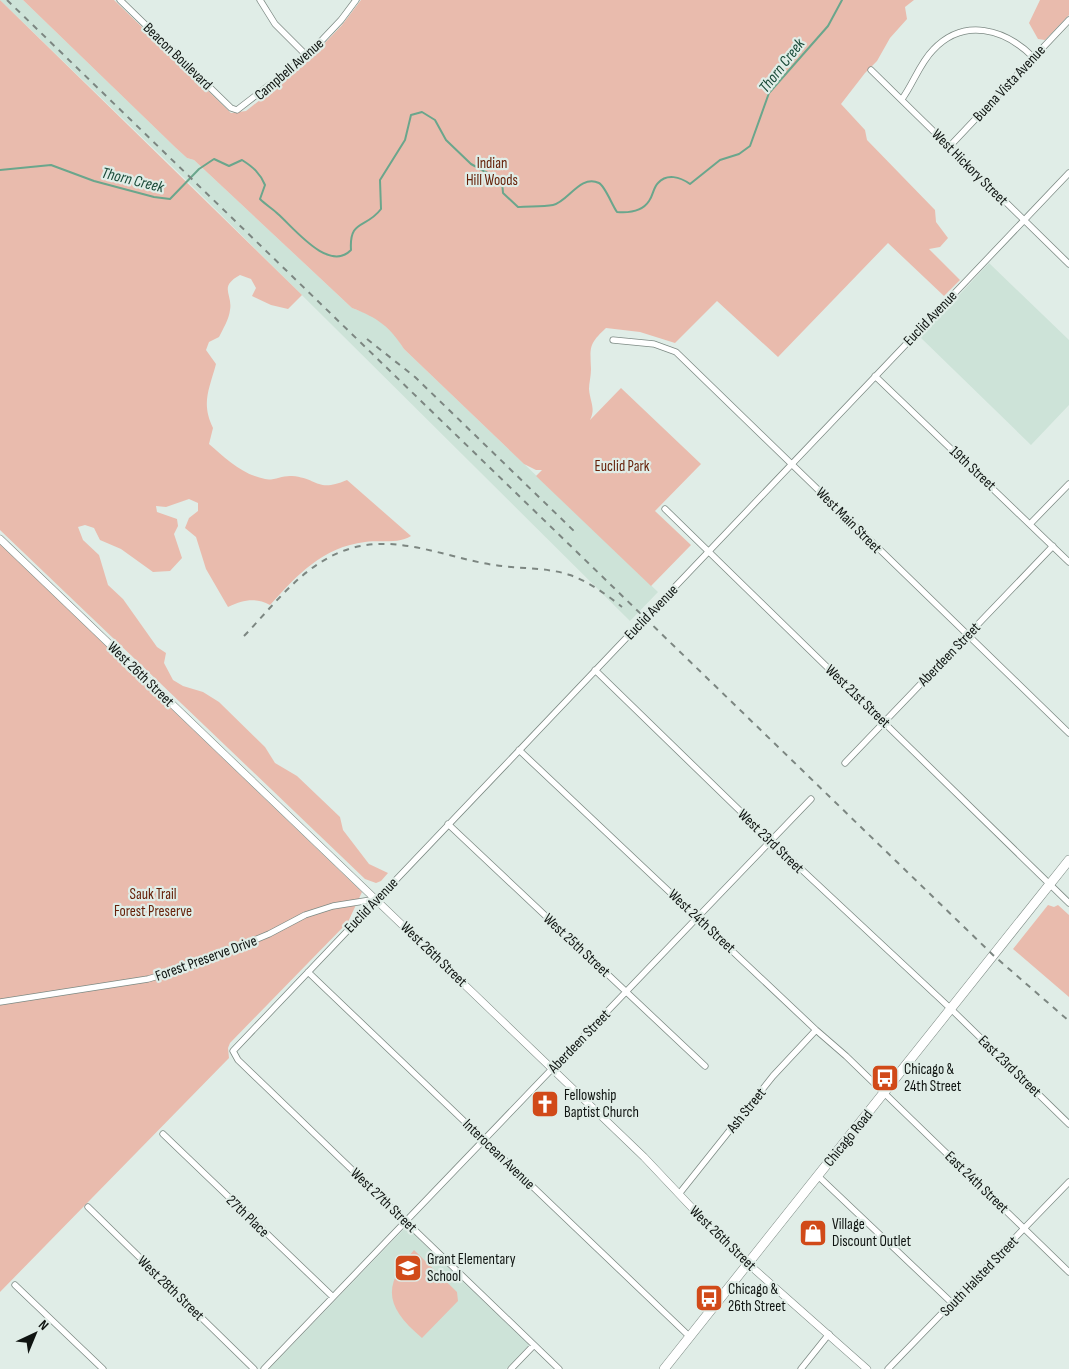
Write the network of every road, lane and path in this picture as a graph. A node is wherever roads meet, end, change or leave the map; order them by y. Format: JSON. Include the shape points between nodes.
{"nodes":[{"id":1,"x":120,"y":0,"type":"edge"},
{"id":2,"x":260,"y":0,"type":"edge"},
{"id":3,"x":356,"y":0,"type":"edge"},
{"id":4,"x":1069,"y":20,"type":"edge"},
{"id":5,"x":307,"y":56,"type":"junction"},
{"id":6,"x":1033,"y":57,"type":"junction"},
{"id":7,"x":870,"y":70,"type":"dead end"},
{"id":8,"x":902,"y":99,"type":"junction"},
{"id":9,"x":237,"y":110,"type":"joint"},
{"id":10,"x":949,"y":147,"type":"junction"},
{"id":11,"x":1069,"y":173,"type":"edge"},
{"id":12,"x":1024,"y":220,"type":"junction"},
{"id":13,"x":1069,"y":264,"type":"edge"},
{"id":14,"x":613,"y":340,"type":"dead end"},
{"id":15,"x":875,"y":376,"type":"junction"},
{"id":16,"x":792,"y":463,"type":"junction"},
{"id":17,"x":1069,"y":484,"type":"edge"},
{"id":18,"x":665,"y":509,"type":"dead end"},
{"id":19,"x":1031,"y":523,"type":"junction"},
{"id":20,"x":0,"y":540,"type":"edge"},
{"id":21,"x":1053,"y":546,"type":"junction"},
{"id":22,"x":708,"y":552,"type":"junction"},
{"id":23,"x":1069,"y":562,"type":"edge"},
{"id":24,"x":967,"y":636,"type":"junction"},
{"id":25,"x":595,"y":670,"type":"junction"},
{"id":26,"x":885,"y":722,"type":"junction"},
{"id":27,"x":1069,"y":733,"type":"edge"},
{"id":28,"x":519,"y":750,"type":"junction"},
{"id":29,"x":845,"y":763,"type":"dead end"},
{"id":30,"x":811,"y":799,"type":"dead end"},
{"id":31,"x":448,"y":824,"type":"junction"},
{"id":32,"x":771,"y":841,"type":"junction"},
{"id":33,"x":1069,"y":860,"type":"edge"},
{"id":34,"x":1050,"y":884,"type":"junction"},
{"id":35,"x":377,"y":899,"type":"junction"},
{"id":36,"x":1069,"y":903,"type":"edge"},
{"id":37,"x":698,"y":917,"type":"junction"},
{"id":38,"x":308,"y":972,"type":"junction"},
{"id":39,"x":626,"y":992,"type":"junction"},
{"id":40,"x":0,"y":1002,"type":"edge"},
{"id":41,"x":951,"y":1009,"type":"junction"},
{"id":42,"x":816,"y":1030,"type":"junction"},
{"id":43,"x":232,"y":1051,"type":"joint"},
{"id":44,"x":705,"y":1066,"type":"dead end"},
{"id":45,"x":552,"y":1068,"type":"junction"},
{"id":46,"x":884,"y":1092,"type":"junction"},
{"id":47,"x":1069,"y":1124,"type":"edge"},
{"id":48,"x":163,"y":1134,"type":"dead end"},
{"id":49,"x":484,"y":1140,"type":"junction"},
{"id":50,"x":818,"y":1176,"type":"junction"},
{"id":51,"x":1069,"y":1182,"type":"edge"},
{"id":52,"x":679,"y":1194,"type":"junction"},
{"id":53,"x":88,"y":1207,"type":"dead end"},
{"id":54,"x":406,"y":1221,"type":"junction"},
{"id":55,"x":1024,"y":1228,"type":"junction"},
{"id":56,"x":748,"y":1263,"type":"junction"},
{"id":57,"x":1069,"y":1272,"type":"edge"},
{"id":58,"x":15,"y":1285,"type":"dead end"},
{"id":59,"x":333,"y":1297,"type":"junction"},
{"id":60,"x":952,"y":1303,"type":"junction"},
{"id":61,"x":829,"y":1334,"type":"junction"},
{"id":62,"x":689,"y":1336,"type":"junction"},
{"id":63,"x":534,"y":1345,"type":"junction"},
{"id":64,"x":103,"y":1369,"type":"edge"},
{"id":65,"x":254,"y":1369,"type":"edge"},
{"id":66,"x":264,"y":1369,"type":"edge"},
{"id":67,"x":512,"y":1369,"type":"edge"},
{"id":68,"x":559,"y":1369,"type":"edge"},
{"id":69,"x":664,"y":1369,"type":"edge"},
{"id":70,"x":801,"y":1369,"type":"edge"},
{"id":71,"x":867,"y":1369,"type":"edge"},
{"id":72,"x":888,"y":1369,"type":"edge"}],
"edges":[{"from":1,"to":9,"type":"street","name":"Beacon Boulevard","via":[[231,108]]},
{"from":2,"to":5,"type":"street","via":[[275,24]]},
{"from":3,"to":5,"type":"street","name":"Campbell Avenue"},
{"from":4,"to":6,"type":"street","name":"Buena Vista Avenue"},
{"from":5,"to":9,"type":"street","name":"Campbell Avenue"},
{"from":6,"to":8,"type":"street","via":[[1012,38],[994,32],[972,30],[955,35],[933,50]]},
{"from":6,"to":10,"type":"street","name":"Buena Vista Avenue"},
{"from":7,"to":8,"type":"street","name":"West Hickory Street"},
{"from":8,"to":10,"type":"street","name":"West Hickory Street"},
{"from":10,"to":12,"type":"street","name":"West Hickory Street"},
{"from":11,"to":12,"type":"street","name":"Euclid Avenue"},
{"from":12,"to":13,"type":"street","name":"West Hickory Street"},
{"from":12,"to":15,"type":"street","name":"Euclid Avenue"},
{"from":14,"to":16,"type":"street","name":"West Main Street","via":[[654,344],[676,352]]},
{"from":15,"to":16,"type":"street","name":"Euclid Avenue"},
{"from":15,"to":19,"type":"street","name":"19th Street"},
{"from":16,"to":22,"type":"street","name":"Euclid Avenue"},
{"from":16,"to":24,"type":"street","name":"West Main Street"},
{"from":17,"to":19,"type":"street"},
{"from":18,"to":22,"type":"street","name":"West 21st Street"},
{"from":19,"to":21,"type":"street","name":"19th Street"},
{"from":20,"to":35,"type":"street","name":"West 26th Street"},
{"from":21,"to":23,"type":"street","name":"19th Street"},
{"from":21,"to":24,"type":"street","name":"Aberdeen Street"},
{"from":22,"to":25,"type":"street","name":"Euclid Avenue"},
{"from":22,"to":26,"type":"street","name":"West 21st Street"},
{"from":24,"to":26,"type":"street","name":"Aberdeen Street"},
{"from":24,"to":27,"type":"street","name":"West Main Street"},
{"from":25,"to":28,"type":"street","name":"Euclid Avenue"},
{"from":25,"to":32,"type":"street","name":"West 23rd Street"},
{"from":26,"to":29,"type":"street","name":"Aberdeen Street"},
{"from":26,"to":34,"type":"street","name":"West 21st Street"},
{"from":28,"to":31,"type":"street","name":"Euclid Avenue"},
{"from":28,"to":37,"type":"street","name":"West 24th Street"},
{"from":30,"to":32,"type":"street","name":"Aberdeen Street"},
{"from":31,"to":35,"type":"street","name":"Euclid Avenue"},
{"from":31,"to":39,"type":"street","name":"West 25th Street"},
{"from":32,"to":37,"type":"street","name":"Aberdeen Street"},
{"from":32,"to":41,"type":"street","name":"West 23rd Street"},
{"from":33,"to":34,"type":"main road","name":"Chicago Road"},
{"from":34,"to":36,"type":"street","name":"West 21st Street"},
{"from":34,"to":41,"type":"main road","name":"Chicago Road"},
{"from":35,"to":38,"type":"street","name":"Euclid Avenue"},
{"from":35,"to":40,"type":"street","name":"Forest Preserve Drive","via":[[324,909],[203,962],[148,979]]},
{"from":35,"to":45,"type":"street","name":"West 26th Street"},
{"from":37,"to":39,"type":"street","name":"Aberdeen Street"},
{"from":37,"to":42,"type":"street","name":"West 24th Street"},
{"from":38,"to":43,"type":"street","name":"Euclid Avenue"},
{"from":38,"to":49,"type":"street","name":"Interocean Avenue"},
{"from":39,"to":44,"type":"street","name":"West 25th Street"},
{"from":39,"to":45,"type":"street","name":"Aberdeen Street"},
{"from":41,"to":46,"type":"main road","name":"Chicago Road"},
{"from":41,"to":47,"type":"street","name":"East 23rd Street"},
{"from":42,"to":46,"type":"street","name":"West 24th Street"},
{"from":42,"to":52,"type":"street","name":"Ash Street","via":[[773,1076]]},
{"from":43,"to":54,"type":"street","name":"West 27th Street"},
{"from":45,"to":49,"type":"street","name":"Aberdeen Street"},
{"from":45,"to":52,"type":"street","name":"West 26th Street"},
{"from":46,"to":50,"type":"main road","name":"Chicago Road"},
{"from":46,"to":55,"type":"street","name":"East 24th Street"},
{"from":48,"to":59,"type":"street","name":"27th Place"},
{"from":49,"to":54,"type":"street","name":"Aberdeen Street"},
{"from":49,"to":62,"type":"street","name":"Interocean Avenue"},
{"from":50,"to":56,"type":"main road","name":"Chicago Road"},
{"from":50,"to":60,"type":"street"},
{"from":51,"to":55,"type":"street","name":"South Halsted Street"},
{"from":52,"to":56,"type":"street","name":"West 26th Street","via":[[710,1229]]},
{"from":53,"to":65,"type":"street","name":"West 28th Street"},
{"from":54,"to":59,"type":"street","name":"Aberdeen Street"},
{"from":54,"to":63,"type":"street","name":"West 27th Street"},
{"from":55,"to":57,"type":"street","name":"East 24th Street"},
{"from":55,"to":60,"type":"street","name":"South Halsted Street"},
{"from":56,"to":61,"type":"street","name":"West 26th Street"},
{"from":56,"to":62,"type":"main road","name":"Chicago Road"},
{"from":58,"to":64,"type":"street"},
{"from":59,"to":66,"type":"street","name":"Aberdeen Street"},
{"from":60,"to":72,"type":"street","name":"South Halsted Street"},
{"from":61,"to":70,"type":"street"},
{"from":61,"to":71,"type":"street","name":"West 26th Street"},
{"from":62,"to":69,"type":"main road","name":"Chicago Road"},
{"from":63,"to":67,"type":"street"},
{"from":63,"to":68,"type":"street","name":"West 27th Street"}]}
